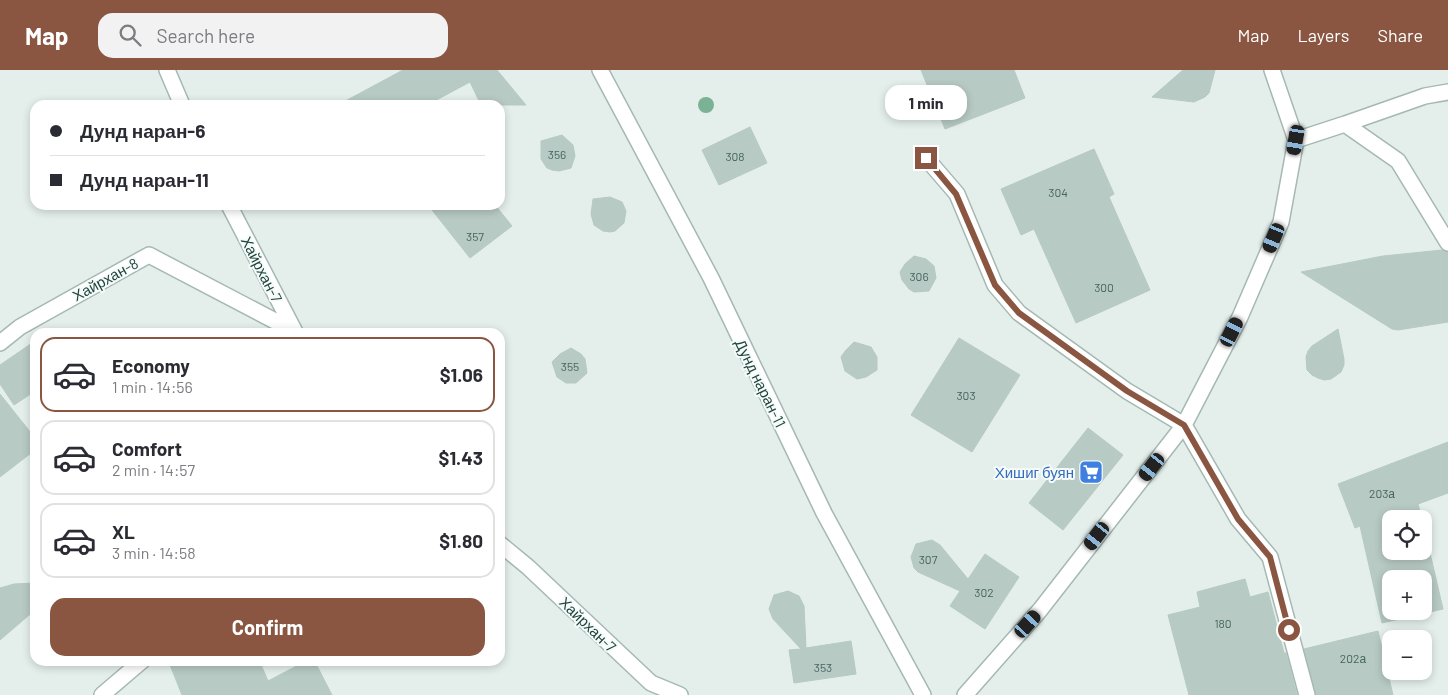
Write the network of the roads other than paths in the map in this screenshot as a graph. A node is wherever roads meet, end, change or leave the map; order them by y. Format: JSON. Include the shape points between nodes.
{"nodes":[{"id":1,"x":167,"y":70,"type":"edge"},
{"id":2,"x":600,"y":70,"type":"edge"},
{"id":3,"x":1272,"y":70,"type":"edge"},
{"id":4,"x":1448,"y":92,"type":"edge"},
{"id":5,"x":180,"y":100,"type":"edge"},
{"id":6,"x":1345,"y":124,"type":"junction"},
{"id":7,"x":1296,"y":140,"type":"junction"},
{"id":8,"x":926,"y":158,"type":"dead end"},
{"id":9,"x":232,"y":210,"type":"edge"},
{"id":10,"x":1448,"y":243,"type":"edge"},
{"id":11,"x":286,"y":328,"type":"edge"},
{"id":12,"x":292,"y":328,"type":"edge"},
{"id":13,"x":0,"y":343,"type":"edge"},
{"id":14,"x":1184,"y":425,"type":"junction"},
{"id":15,"x":505,"y":548,"type":"edge"},
{"id":16,"x":136,"y":666,"type":"edge"},
{"id":17,"x":102,"y":695,"type":"edge"},
{"id":18,"x":680,"y":695,"type":"edge"},
{"id":19,"x":923,"y":695,"type":"edge"},
{"id":20,"x":965,"y":695,"type":"edge"},
{"id":21,"x":1307,"y":695,"type":"edge"}],
"edges":[{"from":1,"to":5,"type":"street"},
{"from":2,"to":19,"type":"street","name":"Дунд наран-11","via":[[711,278],[824,514]]},
{"from":3,"to":7,"type":"street"},
{"from":4,"to":6,"type":"street","via":[[1425,96]]},
{"from":6,"to":7,"type":"street"},
{"from":6,"to":10,"type":"street","via":[[1398,161]]},
{"from":7,"to":14,"type":"street","via":[[1281,222],[1240,317]]},
{"from":8,"to":14,"type":"street","via":[[956,194],[995,285],[1019,313],[1127,391]]},
{"from":9,"to":12,"type":"street","name":"Хайрхан-7"},
{"from":11,"to":13,"type":"street","name":"Хайрхан-8","via":[[148,255],[20,327]]},
{"from":14,"to":20,"type":"street","via":[[1040,610]]},
{"from":14,"to":21,"type":"street","via":[[1238,519],[1270,557]]},
{"from":15,"to":18,"type":"street","name":"Хайрхан-7","via":[[651,684]]},
{"from":16,"to":17,"type":"street"}]}
